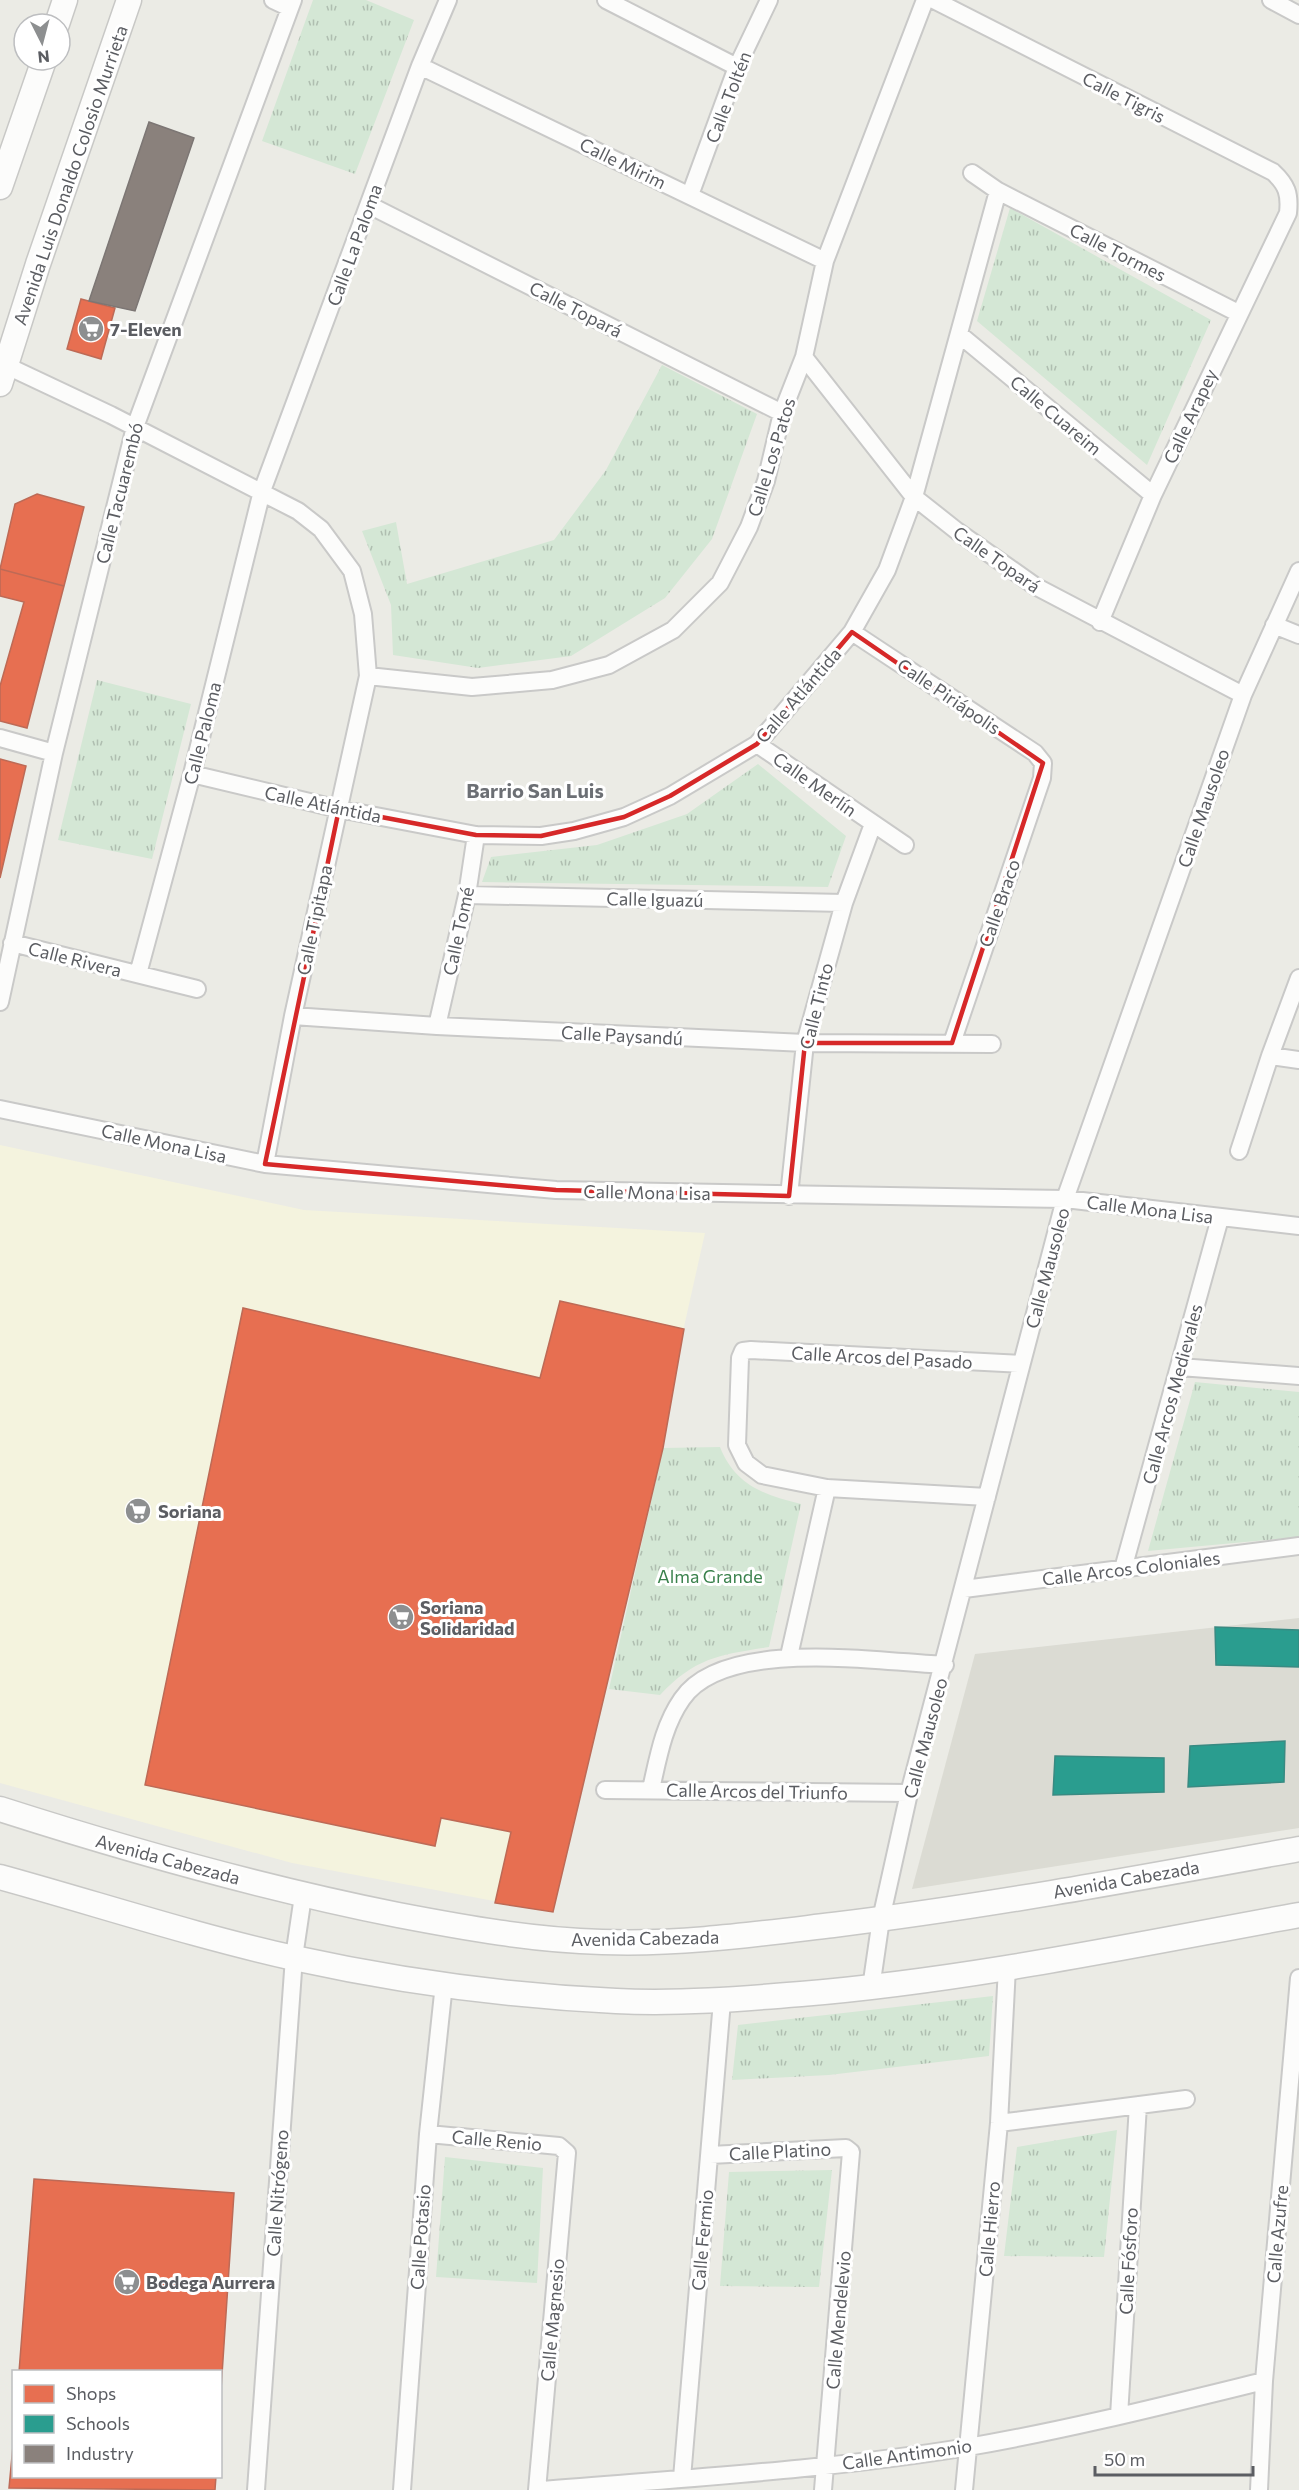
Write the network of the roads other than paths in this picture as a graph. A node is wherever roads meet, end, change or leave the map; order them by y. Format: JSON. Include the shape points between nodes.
{"nodes":[{"id":1,"x":129,"y":0,"type":"edge"},
{"id":2,"x":273,"y":0,"type":"edge"},
{"id":3,"x":448,"y":0,"type":"edge"},
{"id":4,"x":606,"y":0,"type":"edge"},
{"id":5,"x":769,"y":0,"type":"edge"},
{"id":6,"x":925,"y":0,"type":"edge"},
{"id":7,"x":934,"y":0,"type":"edge"},
{"id":8,"x":1271,"y":0,"type":"edge"},
{"id":9,"x":292,"y":4,"type":"edge"},
{"id":10,"x":1299,"y":15,"type":"edge"},
{"id":11,"x":420,"y":66,"type":"junction"},
{"id":12,"x":737,"y":67,"type":"junction"},
{"id":13,"x":40,"y":72,"type":"edge"},
{"id":14,"x":972,"y":173,"type":"dead end"},
{"id":15,"x":0,"y":187,"type":"edge"},
{"id":16,"x":998,"y":191,"type":"junction"},
{"id":17,"x":690,"y":195,"type":"junction"},
{"id":18,"x":369,"y":205,"type":"junction"},
{"id":19,"x":1288,"y":213,"type":"joint"},
{"id":20,"x":825,"y":261,"type":"junction"},
{"id":21,"x":1238,"y":313,"type":"junction"},
{"id":22,"x":960,"y":335,"type":"junction"},
{"id":23,"x":804,"y":357,"type":"junction"},
{"id":24,"x":3,"y":374,"type":"edge"},
{"id":25,"x":782,"y":413,"type":"junction"},
{"id":26,"x":135,"y":427,"type":"junction"},
{"id":27,"x":262,"y":491,"type":"junction"},
{"id":28,"x":1153,"y":495,"type":"junction"},
{"id":29,"x":914,"y":497,"type":"junction"},
{"id":30,"x":1299,"y":571,"type":"edge"},
{"id":31,"x":1100,"y":622,"type":"junction"},
{"id":32,"x":1274,"y":625,"type":"junction"},
{"id":33,"x":852,"y":632,"type":"junction"},
{"id":34,"x":1299,"y":635,"type":"edge"},
{"id":35,"x":368,"y":676,"type":"junction"},
{"id":36,"x":1243,"y":695,"type":"junction"},
{"id":37,"x":0,"y":738,"type":"edge"},
{"id":38,"x":757,"y":744,"type":"junction"},
{"id":39,"x":54,"y":753,"type":"junction"},
{"id":40,"x":1043,"y":763,"type":"joint"},
{"id":41,"x":192,"y":774,"type":"junction"},
{"id":42,"x":339,"y":808,"type":"junction"},
{"id":43,"x":873,"y":824,"type":"junction"},
{"id":44,"x":476,"y":835,"type":"junction"},
{"id":45,"x":905,"y":845,"type":"dead end"},
{"id":46,"x":467,"y":895,"type":"junction"},
{"id":47,"x":844,"y":903,"type":"junction"},
{"id":48,"x":12,"y":943,"type":"junction"},
{"id":49,"x":138,"y":975,"type":"junction"},
{"id":50,"x":1299,"y":978,"type":"edge"},
{"id":51,"x":197,"y":989,"type":"dead end"},
{"id":52,"x":0,"y":1002,"type":"edge"},
{"id":53,"x":293,"y":1016,"type":"junction"},
{"id":54,"x":437,"y":1026,"type":"junction"},
{"id":55,"x":805,"y":1043,"type":"junction"},
{"id":56,"x":952,"y":1043,"type":"junction"},
{"id":57,"x":992,"y":1044,"type":"dead end"},
{"id":58,"x":1269,"y":1056,"type":"junction"},
{"id":59,"x":1299,"y":1060,"type":"edge"},
{"id":60,"x":0,"y":1109,"type":"edge"},
{"id":61,"x":1239,"y":1151,"type":"dead end"},
{"id":62,"x":265,"y":1164,"type":"junction"},
{"id":63,"x":789,"y":1196,"type":"junction"},
{"id":64,"x":1065,"y":1199,"type":"junction"},
{"id":65,"x":1220,"y":1218,"type":"junction"},
{"id":66,"x":1299,"y":1226,"type":"edge"},
{"id":67,"x":1021,"y":1364,"type":"junction"},
{"id":68,"x":1180,"y":1367,"type":"junction"},
{"id":69,"x":1299,"y":1376,"type":"edge"},
{"id":70,"x":827,"y":1488,"type":"junction"},
{"id":71,"x":987,"y":1497,"type":"junction"},
{"id":72,"x":1299,"y":1546,"type":"edge"},
{"id":73,"x":1123,"y":1569,"type":"junction"},
{"id":74,"x":964,"y":1589,"type":"junction"},
{"id":75,"x":789,"y":1656,"type":"junction"},
{"id":76,"x":945,"y":1665,"type":"junction"},
{"id":77,"x":605,"y":1790,"type":"dead end"},
{"id":78,"x":651,"y":1790,"type":"junction"},
{"id":79,"x":909,"y":1793,"type":"junction"},
{"id":80,"x":0,"y":1809,"type":"edge"},
{"id":81,"x":1299,"y":1849,"type":"edge"},
{"id":82,"x":0,"y":1877,"type":"edge"},
{"id":83,"x":303,"y":1896,"type":"junction"},
{"id":84,"x":1299,"y":1915,"type":"edge"},
{"id":85,"x":881,"y":1919,"type":"junction"},
{"id":86,"x":294,"y":1958,"type":"junction"},
{"id":87,"x":1007,"y":1967,"type":"junction"},
{"id":88,"x":1299,"y":1978,"type":"edge"},
{"id":89,"x":444,"y":1984,"type":"junction"},
{"id":90,"x":871,"y":1988,"type":"junction"},
{"id":91,"x":722,"y":2001,"type":"junction"},
{"id":92,"x":1186,"y":2099,"type":"dead end"},
{"id":93,"x":1138,"y":2105,"type":"junction"},
{"id":94,"x":999,"y":2123,"type":"junction"},
{"id":95,"x":428,"y":2134,"type":"junction"},
{"id":96,"x":850,"y":2149,"type":"joint"},
{"id":97,"x":566,"y":2150,"type":"joint"},
{"id":98,"x":710,"y":2155,"type":"junction"},
{"id":99,"x":1264,"y":2381,"type":"junction"},
{"id":100,"x":1119,"y":2416,"type":"junction"},
{"id":101,"x":968,"y":2447,"type":"junction"},
{"id":102,"x":826,"y":2465,"type":"junction"},
{"id":103,"x":682,"y":2478,"type":"junction"},
{"id":104,"x":256,"y":2490,"type":"edge"},
{"id":105,"x":402,"y":2490,"type":"edge"},
{"id":106,"x":537,"y":2490,"type":"edge"},
{"id":107,"x":543,"y":2490,"type":"edge"},
{"id":108,"x":824,"y":2490,"type":"edge"},
{"id":109,"x":964,"y":2490,"type":"edge"},
{"id":110,"x":1259,"y":2490,"type":"edge"}],
"edges":[{"from":1,"to":24,"type":"main road","name":"Avenida Luis Donaldo Colosio Murrieta"},
{"from":2,"to":9,"type":"street"},
{"from":3,"to":11,"type":"street","name":"Calle La Paloma"},
{"from":4,"to":12,"type":"street"},
{"from":5,"to":12,"type":"street","name":"Calle Toltén"},
{"from":6,"to":20,"type":"street","name":"Calle Los Patos"},
{"from":7,"to":19,"type":"street","name":"Calle Tigris","via":[[1273,172],[1285,183],[1290,197]]},
{"from":8,"to":10,"type":"street"},
{"from":9,"to":26,"type":"street","name":"Calle Tacuarembó"},
{"from":11,"to":17,"type":"street","name":"Calle Mirim"},
{"from":11,"to":18,"type":"street","name":"Calle La Paloma"},
{"from":12,"to":17,"type":"street","name":"Calle Toltén"},
{"from":13,"to":15,"type":"main road"},
{"from":14,"to":16,"type":"street","name":"Calle Tormes"},
{"from":16,"to":21,"type":"street","name":"Calle Tormes"},
{"from":16,"to":22,"type":"street","name":"Calle Atlántida"},
{"from":17,"to":20,"type":"street","name":"Calle Mirim"},
{"from":18,"to":25,"type":"street","name":"Calle Topará"},
{"from":18,"to":27,"type":"street","name":"Calle La Paloma"},
{"from":19,"to":21,"type":"street","name":"Calle Arapey"},
{"from":20,"to":23,"type":"street","name":"Calle Los Patos"},
{"from":21,"to":28,"type":"street","name":"Calle Arapey"},
{"from":22,"to":28,"type":"street","name":"Calle Cuareim"},
{"from":22,"to":29,"type":"street","name":"Calle Atlántida"},
{"from":23,"to":25,"type":"street","name":"Calle Los Patos"},
{"from":23,"to":29,"type":"street","name":"Calle Topará"},
{"from":24,"to":26,"type":"street"},
{"from":25,"to":35,"type":"street","name":"Calle Los Patos","via":[[766,481],[749,527],[720,583],[673,630],[609,665],[552,680],[472,687]]},
{"from":26,"to":27,"type":"street"},
{"from":26,"to":39,"type":"street","name":"Calle Tacuarembó"},
{"from":27,"to":35,"type":"street","name":"Calle Tipitapa","via":[[321,529],[352,571],[363,614]]},
{"from":27,"to":41,"type":"street","name":"Calle Paloma"},
{"from":28,"to":31,"type":"street","name":"Calle Arapey"},
{"from":29,"to":31,"type":"street","name":"Calle Topará","via":[[1035,586]]},
{"from":29,"to":33,"type":"street","name":"Calle Atlántida","via":[[887,570]]},
{"from":30,"to":32,"type":"street","name":"Calle Mausoleo"},
{"from":31,"to":36,"type":"street","name":"Calle Topará"},
{"from":32,"to":34,"type":"street"},
{"from":32,"to":36,"type":"street","name":"Calle Mausoleo"},
{"from":33,"to":38,"type":"street","name":"Calle Atlántida"},
{"from":33,"to":40,"type":"street","name":"Calle Piriápolis","via":[[1035,753]]},
{"from":35,"to":42,"type":"street","name":"Calle Tipitapa"},
{"from":36,"to":64,"type":"street","name":"Calle Mausoleo"},
{"from":37,"to":39,"type":"street"},
{"from":38,"to":43,"type":"street","name":"Calle Merlín"},
{"from":38,"to":44,"type":"street","name":"Calle Atlántida","via":[[670,796],[624,818],[541,836]]},
{"from":39,"to":48,"type":"street","name":"Calle Tacuarembó"},
{"from":40,"to":56,"type":"street","name":"Calle Braco","via":[[1042,778]]},
{"from":41,"to":42,"type":"street","name":"Calle Atlántida"},
{"from":41,"to":49,"type":"street","name":"Calle Paloma"},
{"from":42,"to":44,"type":"street","name":"Calle Atlántida"},
{"from":42,"to":53,"type":"street","name":"Calle Tipitapa"},
{"from":43,"to":45,"type":"street","name":"Calle Merlín"},
{"from":43,"to":47,"type":"street","name":"Calle Tinto"},
{"from":44,"to":46,"type":"street","name":"Calle Tomé"},
{"from":46,"to":47,"type":"street","name":"Calle Iguazú"},
{"from":46,"to":54,"type":"street","name":"Calle Tomé"},
{"from":47,"to":55,"type":"street","name":"Calle Tinto"},
{"from":48,"to":49,"type":"street","name":"Calle Rivera"},
{"from":48,"to":52,"type":"street","name":"Calle Tacuarembó"},
{"from":49,"to":51,"type":"street","name":"Calle Rivera"},
{"from":50,"to":58,"type":"street"},
{"from":53,"to":54,"type":"street","name":"Calle Paysandú"},
{"from":53,"to":62,"type":"street","name":"Calle Tipitapa"},
{"from":54,"to":55,"type":"street","name":"Calle Paysandú"},
{"from":55,"to":56,"type":"street","name":"Calle Paysandú"},
{"from":55,"to":63,"type":"street","name":"Calle Tinto"},
{"from":56,"to":57,"type":"street","name":"Calle Paysandú"},
{"from":58,"to":59,"type":"street"},
{"from":58,"to":61,"type":"street"},
{"from":60,"to":62,"type":"street","name":"Calle Mona Lisa"},
{"from":62,"to":63,"type":"street","name":"Calle Mona Lisa","via":[[556,1190]]},
{"from":63,"to":64,"type":"street","name":"Calle Mona Lisa"},
{"from":64,"to":65,"type":"street","name":"Calle Mona Lisa"},
{"from":64,"to":67,"type":"street","name":"Calle Mausoleo"},
{"from":65,"to":66,"type":"street","name":"Calle Mona Lisa"},
{"from":65,"to":68,"type":"street","name":"Calle Arcos Medievales"},
{"from":67,"to":70,"type":"street","name":"Calle Arcos del Pasado","via":[[743,1351],[736,1435],[746,1463],[762,1475]]},
{"from":67,"to":71,"type":"street","name":"Calle Mausoleo"},
{"from":68,"to":69,"type":"street"},
{"from":68,"to":73,"type":"street","name":"Calle Arcos Medievales"},
{"from":70,"to":71,"type":"street"},
{"from":70,"to":75,"type":"street"},
{"from":71,"to":74,"type":"street","name":"Calle Mausoleo"},
{"from":72,"to":73,"type":"street","name":"Calle Arcos Coloniales"},
{"from":73,"to":74,"type":"street","name":"Calle Arcos Coloniales"},
{"from":74,"to":76,"type":"street","name":"Calle Mausoleo"},
{"from":75,"to":76,"type":"street"},
{"from":75,"to":78,"type":"street","via":[[718,1672],[696,1684],[671,1717]]},
{"from":76,"to":79,"type":"street","name":"Calle Mausoleo"},
{"from":77,"to":78,"type":"street","name":"Calle Arcos del Triunfo"},
{"from":78,"to":79,"type":"street","name":"Calle Arcos del Triunfo"},
{"from":79,"to":85,"type":"street","name":"Calle Mausoleo"},
{"from":80,"to":83,"type":"main road","name":"Avenida Cabezada","via":[[112,1845]]},
{"from":81,"to":85,"type":"main road","name":"Avenida Cabezada"},
{"from":82,"to":86,"type":"main road"},
{"from":83,"to":85,"type":"main road","name":"Avenida Cabezada","via":[[472,1929],[604,1942],[710,1940]]},
{"from":83,"to":86,"type":"street","name":"Calle Nitrógeno"},
{"from":84,"to":87,"type":"main road"},
{"from":85,"to":90,"type":"street","name":"Calle Mausoleo"},
{"from":86,"to":89,"type":"main road"},
{"from":86,"to":104,"type":"street","name":"Calle Nitrógeno"},
{"from":87,"to":90,"type":"main road"},
{"from":87,"to":94,"type":"street","name":"Calle Hierro"},
{"from":88,"to":99,"type":"street","name":"Calle Azufre"},
{"from":89,"to":91,"type":"main road","via":[[533,1996]]},
{"from":89,"to":95,"type":"street","name":"Calle Potasio"},
{"from":90,"to":91,"type":"main road"},
{"from":91,"to":98,"type":"street","name":"Calle Fermio"},
{"from":92,"to":93,"type":"street"},
{"from":93,"to":94,"type":"street"},
{"from":93,"to":100,"type":"street","name":"Calle Fósforo"},
{"from":94,"to":101,"type":"street","name":"Calle Hierro"},
{"from":95,"to":97,"type":"street","name":"Calle Renio","via":[[559,2146]]},
{"from":95,"to":105,"type":"street","name":"Calle Potasio"},
{"from":96,"to":98,"type":"street","name":"Calle Platino"},
{"from":96,"to":102,"type":"street","name":"Calle Mendelevio"},
{"from":97,"to":106,"type":"street","name":"Calle Magnesio"},
{"from":98,"to":103,"type":"street","name":"Calle Fermio"},
{"from":99,"to":100,"type":"street","name":"Calle Antimonio"},
{"from":99,"to":110,"type":"street","name":"Calle Azufre"},
{"from":100,"to":101,"type":"street","name":"Calle Antimonio"},
{"from":101,"to":102,"type":"street","name":"Calle Antimonio"},
{"from":101,"to":109,"type":"street","name":"Calle Hierro"},
{"from":102,"to":103,"type":"street","name":"Calle Antimonio"},
{"from":102,"to":108,"type":"street","name":"Calle Mendelevio"},
{"from":103,"to":107,"type":"street","name":"Calle Antimonio"}]}
